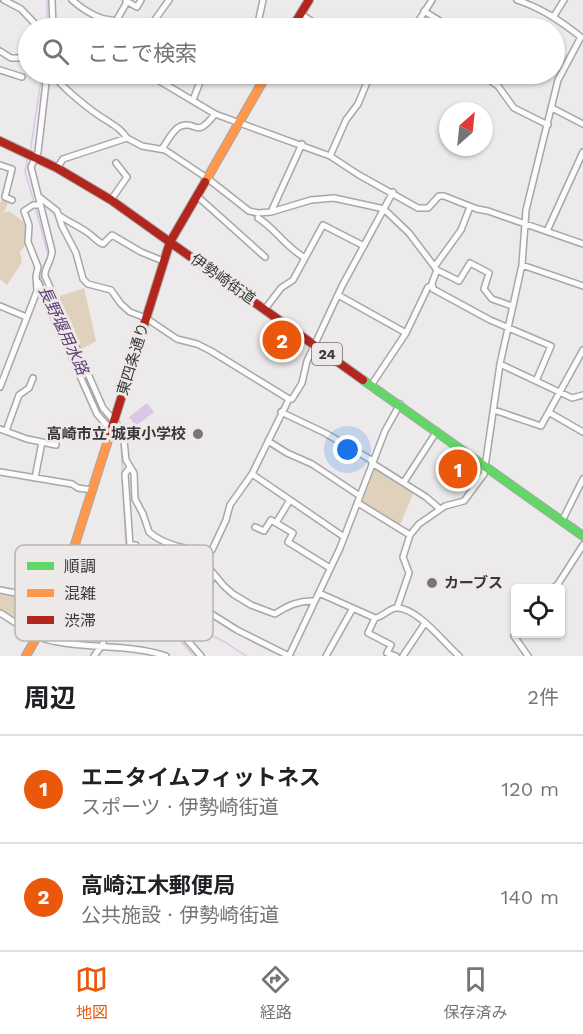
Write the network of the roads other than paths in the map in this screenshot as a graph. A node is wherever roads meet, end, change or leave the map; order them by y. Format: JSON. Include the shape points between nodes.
{"nodes":[{"id":1,"x":4,"y":0,"type":"edge"},
{"id":2,"x":52,"y":0,"type":"edge"},
{"id":3,"x":72,"y":0,"type":"edge"},
{"id":4,"x":141,"y":0,"type":"edge"},
{"id":5,"x":169,"y":0,"type":"edge"},
{"id":6,"x":253,"y":0,"type":"edge"},
{"id":7,"x":309,"y":0,"type":"edge"},
{"id":8,"x":421,"y":0,"type":"edge"},
{"id":9,"x":432,"y":0,"type":"edge"},
{"id":10,"x":517,"y":0,"type":"edge"},
{"id":11,"x":564,"y":0,"type":"edge"},
{"id":12,"x":126,"y":1,"type":"edge"},
{"id":13,"x":262,"y":2,"type":"edge"},
{"id":14,"x":532,"y":2,"type":"edge"},
{"id":15,"x":426,"y":8,"type":"junction"},
{"id":16,"x":301,"y":14,"type":"junction"},
{"id":17,"x":554,"y":16,"type":"junction"},
{"id":18,"x":30,"y":18,"type":"edge"},
{"id":19,"x":53,"y":18,"type":"edge"},
{"id":20,"x":106,"y":18,"type":"edge"},
{"id":21,"x":118,"y":18,"type":"edge"},
{"id":22,"x":156,"y":18,"type":"edge"},
{"id":23,"x":259,"y":18,"type":"edge"},
{"id":24,"x":298,"y":18,"type":"edge"},
{"id":25,"x":307,"y":18,"type":"edge"},
{"id":26,"x":420,"y":18,"type":"edge"},
{"id":27,"x":438,"y":18,"type":"edge"},
{"id":28,"x":556,"y":18,"type":"edge"},
{"id":29,"x":565,"y":25,"type":"edge"},
{"id":30,"x":582,"y":39,"type":"edge"},
{"id":31,"x":0,"y":51,"type":"edge"},
{"id":32,"x":18,"y":58,"type":"edge"},
{"id":33,"x":565,"y":68,"type":"edge"},
{"id":34,"x":0,"y":70,"type":"edge"},
{"id":35,"x":18,"y":76,"type":"edge"},
{"id":36,"x":46,"y":84,"type":"edge"},
{"id":37,"x":59,"y":84,"type":"edge"},
{"id":38,"x":165,"y":84,"type":"edge"},
{"id":39,"x":201,"y":84,"type":"edge"},
{"id":40,"x":261,"y":84,"type":"edge"},
{"id":41,"x":366,"y":84,"type":"edge"},
{"id":42,"x":495,"y":84,"type":"edge"},
{"id":43,"x":557,"y":84,"type":"edge"},
{"id":44,"x":193,"y":100,"type":"junction"},
{"id":45,"x":552,"y":108,"type":"junction"},
{"id":46,"x":215,"y":114,"type":"junction"},
{"id":47,"x":240,"y":122,"type":"junction"},
{"id":48,"x":583,"y":124,"type":"edge"},
{"id":49,"x":548,"y":125,"type":"junction"},
{"id":50,"x":127,"y":138,"type":"junction"},
{"id":51,"x":0,"y":141,"type":"edge"},
{"id":52,"x":302,"y":144,"type":"junction"},
{"id":53,"x":162,"y":149,"type":"junction"},
{"id":54,"x":583,"y":152,"type":"edge"},
{"id":55,"x":32,"y":156,"type":"junction"},
{"id":56,"x":330,"y":156,"type":"junction"},
{"id":57,"x":116,"y":163,"type":"dead end"},
{"id":58,"x":0,"y":165,"type":"edge"},
{"id":59,"x":57,"y":168,"type":"junction"},
{"id":60,"x":207,"y":178,"type":"junction"},
{"id":61,"x":393,"y":192,"type":"junction"},
{"id":62,"x":37,"y":195,"type":"junction"},
{"id":63,"x":197,"y":196,"type":"junction"},
{"id":64,"x":12,"y":200,"type":"dead end"},
{"id":65,"x":111,"y":200,"type":"junction"},
{"id":66,"x":37,"y":205,"type":"junction"},
{"id":67,"x":470,"y":207,"type":"junction"},
{"id":68,"x":383,"y":210,"type":"junction"},
{"id":69,"x":271,"y":212,"type":"junction"},
{"id":70,"x":60,"y":216,"type":"junction"},
{"id":71,"x":258,"y":218,"type":"dead end"},
{"id":72,"x":525,"y":224,"type":"junction"},
{"id":73,"x":547,"y":231,"type":"junction"},
{"id":74,"x":170,"y":242,"type":"junction"},
{"id":75,"x":583,"y":244,"type":"edge"},
{"id":76,"x":364,"y":246,"type":"junction"},
{"id":77,"x":265,"y":257,"type":"dead end"},
{"id":78,"x":305,"y":258,"type":"junction"},
{"id":79,"x":163,"y":261,"type":"junction"},
{"id":80,"x":522,"y":265,"type":"junction"},
{"id":81,"x":436,"y":268,"type":"junction"},
{"id":82,"x":37,"y":280,"type":"junction"},
{"id":83,"x":431,"y":286,"type":"junction"},
{"id":84,"x":583,"y":286,"type":"edge"},
{"id":85,"x":338,"y":295,"type":"junction"},
{"id":86,"x":0,"y":306,"type":"edge"},
{"id":87,"x":512,"y":306,"type":"junction"},
{"id":88,"x":265,"y":309,"type":"junction"},
{"id":89,"x":24,"y":316,"type":"dead end"},
{"id":90,"x":146,"y":318,"type":"junction"},
{"id":91,"x":508,"y":327,"type":"junction"},
{"id":92,"x":406,"y":333,"type":"junction"},
{"id":93,"x":315,"y":345,"type":"junction"},
{"id":94,"x":583,"y":350,"type":"edge"},
{"id":95,"x":500,"y":364,"type":"junction"},
{"id":96,"x":33,"y":378,"type":"dead end"},
{"id":97,"x":536,"y":381,"type":"junction"},
{"id":98,"x":372,"y":384,"type":"junction"},
{"id":99,"x":0,"y":387,"type":"edge"},
{"id":100,"x":561,"y":392,"type":"junction"},
{"id":101,"x":583,"y":395,"type":"edge"},
{"id":102,"x":289,"y":399,"type":"junction"},
{"id":103,"x":400,"y":404,"type":"junction"},
{"id":104,"x":494,"y":410,"type":"junction"},
{"id":105,"x":281,"y":412,"type":"junction"},
{"id":106,"x":550,"y":413,"type":"junction"},
{"id":107,"x":112,"y":427,"type":"junction"},
{"id":108,"x":3,"y":430,"type":"edge"},
{"id":109,"x":436,"y":431,"type":"junction"},
{"id":110,"x":583,"y":432,"type":"edge"},
{"id":111,"x":268,"y":441,"type":"junction"},
{"id":112,"x":42,"y":442,"type":"junction"},
{"id":113,"x":56,"y":445,"type":"dead end"},
{"id":114,"x":373,"y":462,"type":"junction"},
{"id":115,"x":484,"y":465,"type":"junction"},
{"id":116,"x":130,"y":467,"type":"junction"},
{"id":117,"x":0,"y":472,"type":"edge"},
{"id":118,"x":252,"y":474,"type":"junction"},
{"id":119,"x":34,"y":478,"type":"junction"},
{"id":120,"x":583,"y":479,"type":"edge"},
{"id":121,"x":404,"y":482,"type":"junction"},
{"id":122,"x":92,"y":490,"type":"junction"},
{"id":123,"x":360,"y":496,"type":"junction"},
{"id":124,"x":290,"y":500,"type":"junction"},
{"id":125,"x":358,"y":503,"type":"junction"},
{"id":126,"x":440,"y":509,"type":"junction"},
{"id":127,"x":562,"y":521,"type":"junction"},
{"id":128,"x":276,"y":523,"type":"junction"},
{"id":129,"x":255,"y":526,"type":"dead end"},
{"id":130,"x":410,"y":535,"type":"junction"},
{"id":131,"x":583,"y":536,"type":"edge"},
{"id":132,"x":344,"y":537,"type":"junction"},
{"id":133,"x":75,"y":545,"type":"edge"},
{"id":134,"x":130,"y":545,"type":"edge"},
{"id":135,"x":175,"y":545,"type":"edge"},
{"id":136,"x":583,"y":545,"type":"edge"},
{"id":137,"x":213,"y":548,"type":"edge"},
{"id":138,"x":330,"y":568,"type":"junction"},
{"id":139,"x":214,"y":574,"type":"edge"},
{"id":140,"x":558,"y":584,"type":"edge"},
{"id":141,"x":0,"y":590,"type":"edge"},
{"id":142,"x":15,"y":593,"type":"edge"},
{"id":143,"x":319,"y":593,"type":"junction"},
{"id":144,"x":315,"y":601,"type":"junction"},
{"id":145,"x":353,"y":608,"type":"junction"},
{"id":146,"x":397,"y":608,"type":"junction"},
{"id":147,"x":0,"y":613,"type":"edge"},
{"id":148,"x":213,"y":615,"type":"edge"},
{"id":149,"x":375,"y":618,"type":"junction"},
{"id":150,"x":15,"y":622,"type":"edge"},
{"id":151,"x":425,"y":623,"type":"junction"},
{"id":152,"x":515,"y":638,"type":"edge"},
{"id":153,"x":35,"y":641,"type":"edge"},
{"id":154,"x":58,"y":641,"type":"edge"},
{"id":155,"x":103,"y":641,"type":"edge"},
{"id":156,"x":188,"y":641,"type":"edge"},
{"id":157,"x":99,"y":647,"type":"junction"},
{"id":158,"x":144,"y":650,"type":"junction"},
{"id":159,"x":26,"y":656,"type":"edge"},
{"id":160,"x":94,"y":656,"type":"edge"},
{"id":161,"x":141,"y":656,"type":"edge"},
{"id":162,"x":166,"y":656,"type":"edge"},
{"id":163,"x":201,"y":656,"type":"edge"},
{"id":164,"x":289,"y":656,"type":"edge"},
{"id":165,"x":326,"y":656,"type":"edge"},
{"id":166,"x":396,"y":656,"type":"edge"},
{"id":167,"x":403,"y":656,"type":"edge"},
{"id":168,"x":459,"y":656,"type":"edge"},
{"id":169,"x":528,"y":656,"type":"edge"}],
"edges":[{"from":1,"to":18,"type":"street"},
{"from":2,"to":19,"type":"street"},
{"from":3,"to":20,"type":"street","via":[[90,13]]},
{"from":4,"to":12,"type":"street","via":[[137,7]]},
{"from":5,"to":22,"type":"street"},
{"from":6,"to":13,"type":"street"},
{"from":7,"to":16,"type":"main road"},
{"from":8,"to":15,"type":"street"},
{"from":9,"to":15,"type":"street"},
{"from":10,"to":14,"type":"street"},
{"from":11,"to":17,"type":"street"},
{"from":12,"to":21,"type":"street"},
{"from":13,"to":23,"type":"street"},
{"from":14,"to":17,"type":"street"},
{"from":15,"to":26,"type":"street"},
{"from":15,"to":27,"type":"street"},
{"from":16,"to":24,"type":"main road"},
{"from":16,"to":25,"type":"street"},
{"from":17,"to":28,"type":"street"},
{"from":29,"to":30,"type":"street"},
{"from":30,"to":33,"type":"street"},
{"from":31,"to":32,"type":"street"},
{"from":34,"to":35,"type":"street"},
{"from":36,"to":55,"type":"street","via":[[38,152]]},
{"from":37,"to":50,"type":"street","via":[[121,129]]},
{"from":38,"to":44,"type":"street"},
{"from":39,"to":44,"type":"street"},
{"from":40,"to":47,"type":"main road","name":"東四条通り"},
{"from":41,"to":56,"type":"street"},
{"from":42,"to":49,"type":"street","via":[[513,108]]},
{"from":43,"to":45,"type":"street"},
{"from":44,"to":46,"type":"street"},
{"from":45,"to":48,"type":"street"},
{"from":45,"to":49,"type":"street"},
{"from":46,"to":47,"type":"street"},
{"from":46,"to":53,"type":"street","via":[[203,127],[177,128]]},
{"from":47,"to":52,"type":"street"},
{"from":47,"to":60,"type":"main road","name":"東四条通り"},
{"from":49,"to":72,"type":"street"},
{"from":50,"to":53,"type":"street","via":[[142,146]]},
{"from":50,"to":59,"type":"street","via":[[63,159]]},
{"from":51,"to":55,"type":"main road","name":"伊勢崎街道","number":"24"},
{"from":52,"to":56,"type":"street"},
{"from":52,"to":69,"type":"street"},
{"from":53,"to":60,"type":"street"},
{"from":54,"to":73,"type":"street"},
{"from":55,"to":59,"type":"main road","name":"伊勢崎街道","number":"24"},
{"from":55,"to":62,"type":"street"},
{"from":56,"to":61,"type":"street"},
{"from":57,"to":65,"type":"street","via":[[127,177]]},
{"from":58,"to":64,"type":"street","via":[[12,168],[5,197]]},
{"from":59,"to":65,"type":"main road","name":"伊勢崎街道","number":"24"},
{"from":60,"to":63,"type":"main road","name":"東四条通り"},
{"from":60,"to":69,"type":"street","via":[[249,211]]},
{"from":61,"to":67,"type":"street","via":[[423,209],[441,195]]},
{"from":61,"to":68,"type":"street"},
{"from":62,"to":66,"type":"street"},
{"from":62,"to":70,"type":"street"},
{"from":63,"to":74,"type":"main road","name":"東四条通り"},
{"from":63,"to":77,"type":"street"},
{"from":65,"to":74,"type":"main road","name":"伊勢崎街道","number":"24"},
{"from":66,"to":82,"type":"street","via":[[24,211],[29,225],[28,242],[38,267]]},
{"from":66,"to":107,"type":"street","via":[[51,251],[45,276]]},
{"from":67,"to":72,"type":"street"},
{"from":67,"to":81,"type":"street","via":[[461,230]]},
{"from":68,"to":69,"type":"street","via":[[334,198],[311,200]]},
{"from":68,"to":76,"type":"street"},
{"from":68,"to":81,"type":"street","via":[[410,233]]},
{"from":70,"to":79,"type":"street","via":[[98,242],[103,244],[112,235]]},
{"from":70,"to":90,"type":"street","via":[[83,279],[111,290],[125,308]]},
{"from":71,"to":78,"type":"street"},
{"from":72,"to":73,"type":"street"},
{"from":72,"to":80,"type":"street"},
{"from":73,"to":75,"type":"street"},
{"from":74,"to":79,"type":"main road","name":"東四条通り"},
{"from":74,"to":88,"type":"main road","name":"伊勢崎街道","number":"24"},
{"from":76,"to":78,"type":"street","via":[[323,225]]},
{"from":76,"to":85,"type":"street"},
{"from":78,"to":88,"type":"street","via":[[293,279]]},
{"from":79,"to":90,"type":"main road","name":"東四条通り"},
{"from":80,"to":84,"type":"street"},
{"from":80,"to":87,"type":"street"},
{"from":81,"to":83,"type":"street"},
{"from":81,"to":87,"type":"street","via":[[459,281],[470,263],[489,273],[484,290]]},
{"from":82,"to":99,"type":"street","via":[[37,291]]},
{"from":82,"to":107,"type":"street","via":[[97,414]]},
{"from":83,"to":91,"type":"street"},
{"from":83,"to":92,"type":"street"},
{"from":85,"to":92,"type":"street"},
{"from":85,"to":93,"type":"street"},
{"from":86,"to":89,"type":"street"},
{"from":87,"to":91,"type":"street"},
{"from":88,"to":93,"type":"main road","name":"伊勢崎街道","number":"24"},
{"from":90,"to":102,"type":"street","via":[[177,339],[211,351]]},
{"from":90,"to":107,"type":"main road","name":"東四条通り"},
{"from":91,"to":95,"type":"street"},
{"from":91,"to":97,"type":"street","via":[[551,346]]},
{"from":92,"to":98,"type":"street"},
{"from":93,"to":98,"type":"main road","name":"伊勢崎街道","number":"24"},
{"from":93,"to":102,"type":"street","via":[[302,383]]},
{"from":94,"to":100,"type":"street"},
{"from":95,"to":97,"type":"street"},
{"from":95,"to":104,"type":"street"},
{"from":96,"to":108,"type":"street","via":[[29,388],[19,395]]},
{"from":97,"to":100,"type":"street"},
{"from":98,"to":103,"type":"main road","name":"伊勢崎街道","number":"24"},
{"from":100,"to":101,"type":"street","via":[[572,398]]},
{"from":100,"to":106,"type":"street"},
{"from":102,"to":105,"type":"street"},
{"from":103,"to":109,"type":"main road","name":"伊勢崎街道","number":"24"},
{"from":103,"to":114,"type":"street"},
{"from":104,"to":106,"type":"street","via":[[541,426]]},
{"from":104,"to":115,"type":"street"},
{"from":105,"to":111,"type":"street"},
{"from":105,"to":114,"type":"street"},
{"from":106,"to":110,"type":"street"},
{"from":107,"to":116,"type":"street","via":[[123,431]]},
{"from":107,"to":122,"type":"main road","name":"東四条通り"},
{"from":108,"to":112,"type":"street"},
{"from":109,"to":115,"type":"main road","name":"伊勢崎街道","number":"24"},
{"from":109,"to":121,"type":"street"},
{"from":111,"to":118,"type":"street"},
{"from":111,"to":123,"type":"street"},
{"from":112,"to":113,"type":"street"},
{"from":112,"to":119,"type":"street"},
{"from":114,"to":121,"type":"street"},
{"from":114,"to":123,"type":"street"},
{"from":115,"to":126,"type":"street","via":[[484,474],[465,501]]},
{"from":115,"to":127,"type":"main road","name":"伊勢崎街道","number":"24"},
{"from":116,"to":134,"type":"street","via":[[126,474]]},
{"from":116,"to":135,"type":"street","via":[[134,473],[135,499],[149,532]]},
{"from":117,"to":119,"type":"street"},
{"from":118,"to":124,"type":"street"},
{"from":118,"to":137,"type":"street","via":[[230,505]]},
{"from":119,"to":122,"type":"street"},
{"from":120,"to":127,"type":"street"},
{"from":121,"to":126,"type":"street"},
{"from":122,"to":133,"type":"main road","name":"東四条通り"},
{"from":123,"to":125,"type":"street"},
{"from":124,"to":128,"type":"street"},
{"from":124,"to":132,"type":"street"},
{"from":125,"to":130,"type":"street"},
{"from":125,"to":132,"type":"street"},
{"from":126,"to":130,"type":"street"},
{"from":127,"to":131,"type":"main road","name":"伊勢崎街道","number":"24"},
{"from":128,"to":129,"type":"street","via":[[271,520],[264,531]]},
{"from":128,"to":138,"type":"street","via":[[293,533],[288,542]]},
{"from":130,"to":146,"type":"street","via":[[403,557],[409,573]]},
{"from":132,"to":138,"type":"street"},
{"from":136,"to":140,"type":"street"},
{"from":138,"to":143,"type":"street"},
{"from":139,"to":144,"type":"street","via":[[233,594],[275,614],[285,606]]},
{"from":141,"to":142,"type":"street"},
{"from":143,"to":144,"type":"street"},
{"from":143,"to":145,"type":"street"},
{"from":144,"to":164,"type":"street"},
{"from":145,"to":149,"type":"street"},
{"from":145,"to":165,"type":"street"},
{"from":146,"to":149,"type":"street"},
{"from":146,"to":151,"type":"street"},
{"from":147,"to":150,"type":"street"},
{"from":148,"to":164,"type":"street"},
{"from":149,"to":166,"type":"street","via":[[368,633],[391,645],[387,653]]},
{"from":151,"to":167,"type":"street"},
{"from":151,"to":168,"type":"street"},
{"from":152,"to":169,"type":"street"},
{"from":153,"to":159,"type":"main road","name":"東四条通り"},
{"from":154,"to":157,"type":"street"},
{"from":155,"to":157,"type":"street"},
{"from":156,"to":163,"type":"street"},
{"from":157,"to":158,"type":"street"},
{"from":157,"to":160,"type":"street"},
{"from":158,"to":161,"type":"street"},
{"from":158,"to":162,"type":"street"}]}
